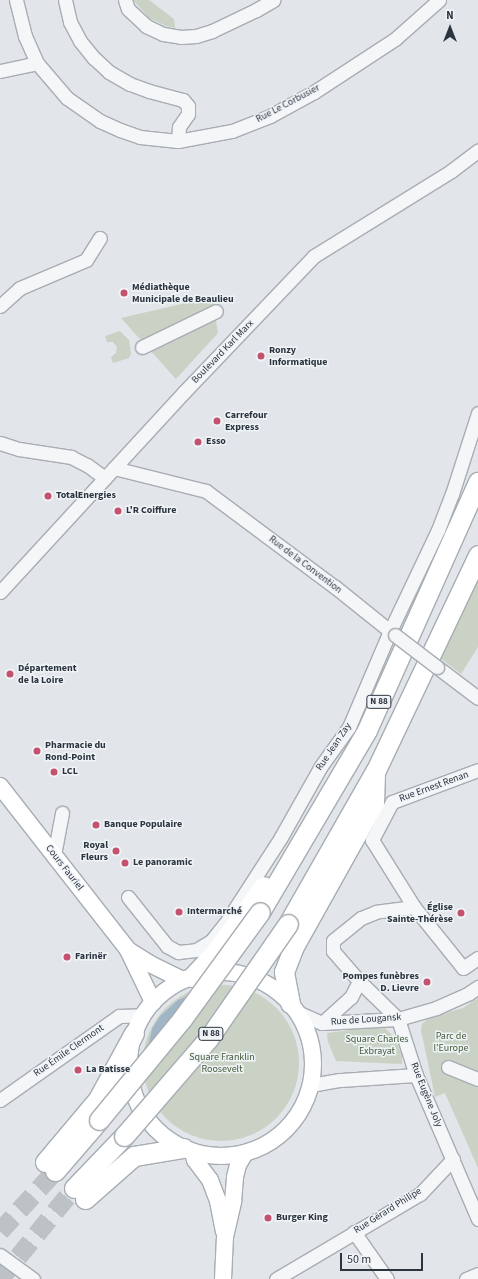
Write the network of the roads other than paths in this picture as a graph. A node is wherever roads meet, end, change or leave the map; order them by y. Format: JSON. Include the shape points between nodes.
{"nodes":[{"id":1,"x":16,"y":0,"type":"edge"},
{"id":2,"x":65,"y":0,"type":"edge"},
{"id":3,"x":125,"y":0,"type":"edge"},
{"id":4,"x":273,"y":0,"type":"edge"},
{"id":5,"x":439,"y":0,"type":"edge"},
{"id":6,"x":37,"y":63,"type":"junction"},
{"id":7,"x":0,"y":71,"type":"edge"},
{"id":8,"x":178,"y":141,"type":"junction"},
{"id":9,"x":477,"y":156,"type":"edge"},
{"id":10,"x":100,"y":238,"type":"dead end"},
{"id":11,"x":0,"y":306,"type":"edge"},
{"id":12,"x":216,"y":310,"type":"dead end"},
{"id":13,"x":142,"y":347,"type":"dead end"},
{"id":14,"x":478,"y":413,"type":"edge"},
{"id":15,"x":0,"y":443,"type":"edge"},
{"id":16,"x":114,"y":468,"type":"junction"},
{"id":17,"x":105,"y":478,"type":"junction"},
{"id":18,"x":478,"y":482,"type":"edge"},
{"id":19,"x":478,"y":555,"type":"edge"},
{"id":20,"x":0,"y":592,"type":"edge"},
{"id":21,"x":392,"y":633,"type":"junction"},
{"id":22,"x":478,"y":698,"type":"edge"},
{"id":23,"x":367,"y":730,"type":"junction"},
{"id":24,"x":376,"y":770,"type":"junction"},
{"id":25,"x":478,"y":770,"type":"edge"},
{"id":26,"x":0,"y":786,"type":"edge"},
{"id":27,"x":62,"y":813,"type":"dead end"},
{"id":28,"x":54,"y":855,"type":"junction"},
{"id":29,"x":128,"y":897,"type":"dead end"},
{"id":30,"x":414,"y":907,"type":"junction"},
{"id":31,"x":128,"y":950,"type":"junction"},
{"id":32,"x":478,"y":958,"type":"edge"},
{"id":33,"x":188,"y":978,"type":"junction"},
{"id":34,"x":359,"y":981,"type":"junction"},
{"id":35,"x":478,"y":987,"type":"edge"},
{"id":36,"x":153,"y":1002,"type":"junction"},
{"id":37,"x":293,"y":1008,"type":"junction"},
{"id":38,"x":142,"y":1016,"type":"junction"},
{"id":39,"x":398,"y":1019,"type":"junction"},
{"id":40,"x":322,"y":1023,"type":"junction"},
{"id":41,"x":134,"y":1033,"type":"junction"},
{"id":42,"x":448,"y":1067,"type":"dead end"},
{"id":43,"x":416,"y":1075,"type":"junction"},
{"id":44,"x":478,"y":1079,"type":"edge"},
{"id":45,"x":311,"y":1085,"type":"junction"},
{"id":46,"x":0,"y":1100,"type":"edge"},
{"id":47,"x":188,"y":1150,"type":"junction"},
{"id":48,"x":245,"y":1153,"type":"junction"},
{"id":49,"x":453,"y":1159,"type":"junction"},
{"id":50,"x":478,"y":1219,"type":"edge"},
{"id":51,"x":354,"y":1232,"type":"junction"},
{"id":52,"x":226,"y":1236,"type":"junction"},
{"id":53,"x":0,"y":1255,"type":"edge"},
{"id":54,"x":478,"y":1274,"type":"edge"},
{"id":55,"x":33,"y":1279,"type":"edge"},
{"id":56,"x":223,"y":1279,"type":"edge"},
{"id":57,"x":276,"y":1279,"type":"edge"},
{"id":58,"x":387,"y":1279,"type":"edge"},
{"id":59,"x":466,"y":1279,"type":"edge"}],
"edges":[{"from":1,"to":6,"type":"street","name":"Rue Le Corbusier","via":[[25,36]]},
{"from":2,"to":8,"type":"street","via":[[70,22],[80,41],[110,72],[130,84],[183,100],[188,106],[188,114],[179,127]]},
{"from":3,"to":4,"type":"street","via":[[128,9],[146,26],[163,34],[188,37],[212,31]]},
{"from":5,"to":8,"type":"street","name":"Rue Le Corbusier","via":[[395,39],[314,92],[270,116],[232,131]]},
{"from":6,"to":7,"type":"street"},
{"from":6,"to":8,"type":"street","name":"Rue Le Corbusier","via":[[67,98],[100,121],[140,137]]},
{"from":9,"to":16,"type":"street","name":"Boulevard Karl Marx","via":[[314,256]]},
{"from":10,"to":11,"type":"street","via":[[86,260],[20,288]]},
{"from":12,"to":13,"type":"street"},
{"from":14,"to":21,"type":"street","name":"Rue Jean Zay","via":[[438,530]]},
{"from":15,"to":17,"type":"street","via":[[19,449],[71,457]]},
{"from":16,"to":17,"type":"street","name":"Boulevard Karl Marx"},
{"from":16,"to":21,"type":"street","name":"Rue de la Convention","via":[[206,491]]},
{"from":17,"to":20,"type":"street","name":"Boulevard Karl Marx"},
{"from":18,"to":23,"type":"highway","number":"N 88"},
{"from":19,"to":24,"type":"highway","number":"N 88"},
{"from":21,"to":22,"type":"street","name":"Rue de la Convention","bridge":true},
{"from":21,"to":29,"type":"street","name":"Rue Jean Zay","via":[[349,727],[321,766],[248,891],[211,942],[196,950],[178,952],[167,946]]},
{"from":23,"to":33,"type":"highway","via":[[329,777],[267,881],[215,952]]},
{"from":23,"to":41,"type":"highway","number":"N 88","bridge":true,"via":[[260,912],[182,1019],[98,1120],[50,1166],[98,1098]]},
{"from":24,"to":37,"type":"highway","via":[[374,803],[293,948],[286,966],[284,972]]},
{"from":24,"to":47,"type":"highway","number":"N 88","bridge":true,"via":[[288,924],[208,1038],[79,1193],[134,1156]]},
{"from":25,"to":30,"type":"street","name":"Rue Ernest Renan","via":[[392,802],[372,840]]},
{"from":26,"to":28,"type":"main road","name":"Cours Fauriel"},
{"from":27,"to":28,"type":"street"},
{"from":28,"to":31,"type":"main road","name":"Cours Fauriel"},
{"from":30,"to":32,"type":"street","name":"Rue Ernest Renan","via":[[463,968]]},
{"from":30,"to":34,"type":"street","name":"Rue Eugène Joly","via":[[376,912],[361,918],[333,941],[333,951]]},
{"from":31,"to":33,"type":"main road","name":"Cours Fauriel","via":[[150,964]]},
{"from":31,"to":36,"type":"main road","name":"Cours Fauriel"},
{"from":33,"to":36,"type":"main road"},
{"from":33,"to":37,"type":"main road","via":[[228,972],[245,975],[277,991]]},
{"from":34,"to":39,"type":"street","name":"Rue Eugène Joly"},
{"from":34,"to":40,"type":"street","via":[[351,997]]},
{"from":35,"to":39,"type":"street","name":"Rue de Lougansk","via":[[436,1008]]},
{"from":36,"to":38,"type":"main road"},
{"from":37,"to":40,"type":"street","name":"Rue de Lougansk"},
{"from":37,"to":45,"type":"main road","via":[[310,1040],[313,1070]]},
{"from":38,"to":41,"type":"main road"},
{"from":38,"to":46,"type":"street","name":"Rue Émile Clermont","via":[[119,1016]]},
{"from":39,"to":40,"type":"street","name":"Rue de Lougansk"},
{"from":39,"to":43,"type":"street","name":"Rue Eugène Joly"},
{"from":41,"to":47,"type":"main road","via":[[129,1071],[136,1100],[163,1136]]},
{"from":42,"to":44,"type":"street"},
{"from":43,"to":45,"type":"street","via":[[340,1080]]},
{"from":43,"to":49,"type":"street","name":"Rue Eugène Joly"},
{"from":45,"to":48,"type":"main road","via":[[306,1103],[282,1133]]},
{"from":47,"to":48,"type":"main road","via":[[219,1156]]},
{"from":47,"to":52,"type":"main road","via":[[210,1180]]},
{"from":48,"to":52,"type":"main road","via":[[235,1177]]},
{"from":49,"to":50,"type":"street","name":"Rue Eugène Joly"},
{"from":49,"to":51,"type":"street","name":"Rue Gérard Philipe","via":[[420,1194]]},
{"from":51,"to":57,"type":"street","name":"Rue Gérard Philipe"},
{"from":51,"to":58,"type":"street"},
{"from":52,"to":56,"type":"main road"},
{"from":53,"to":55,"type":"street"},
{"from":54,"to":59,"type":"street"}]}
